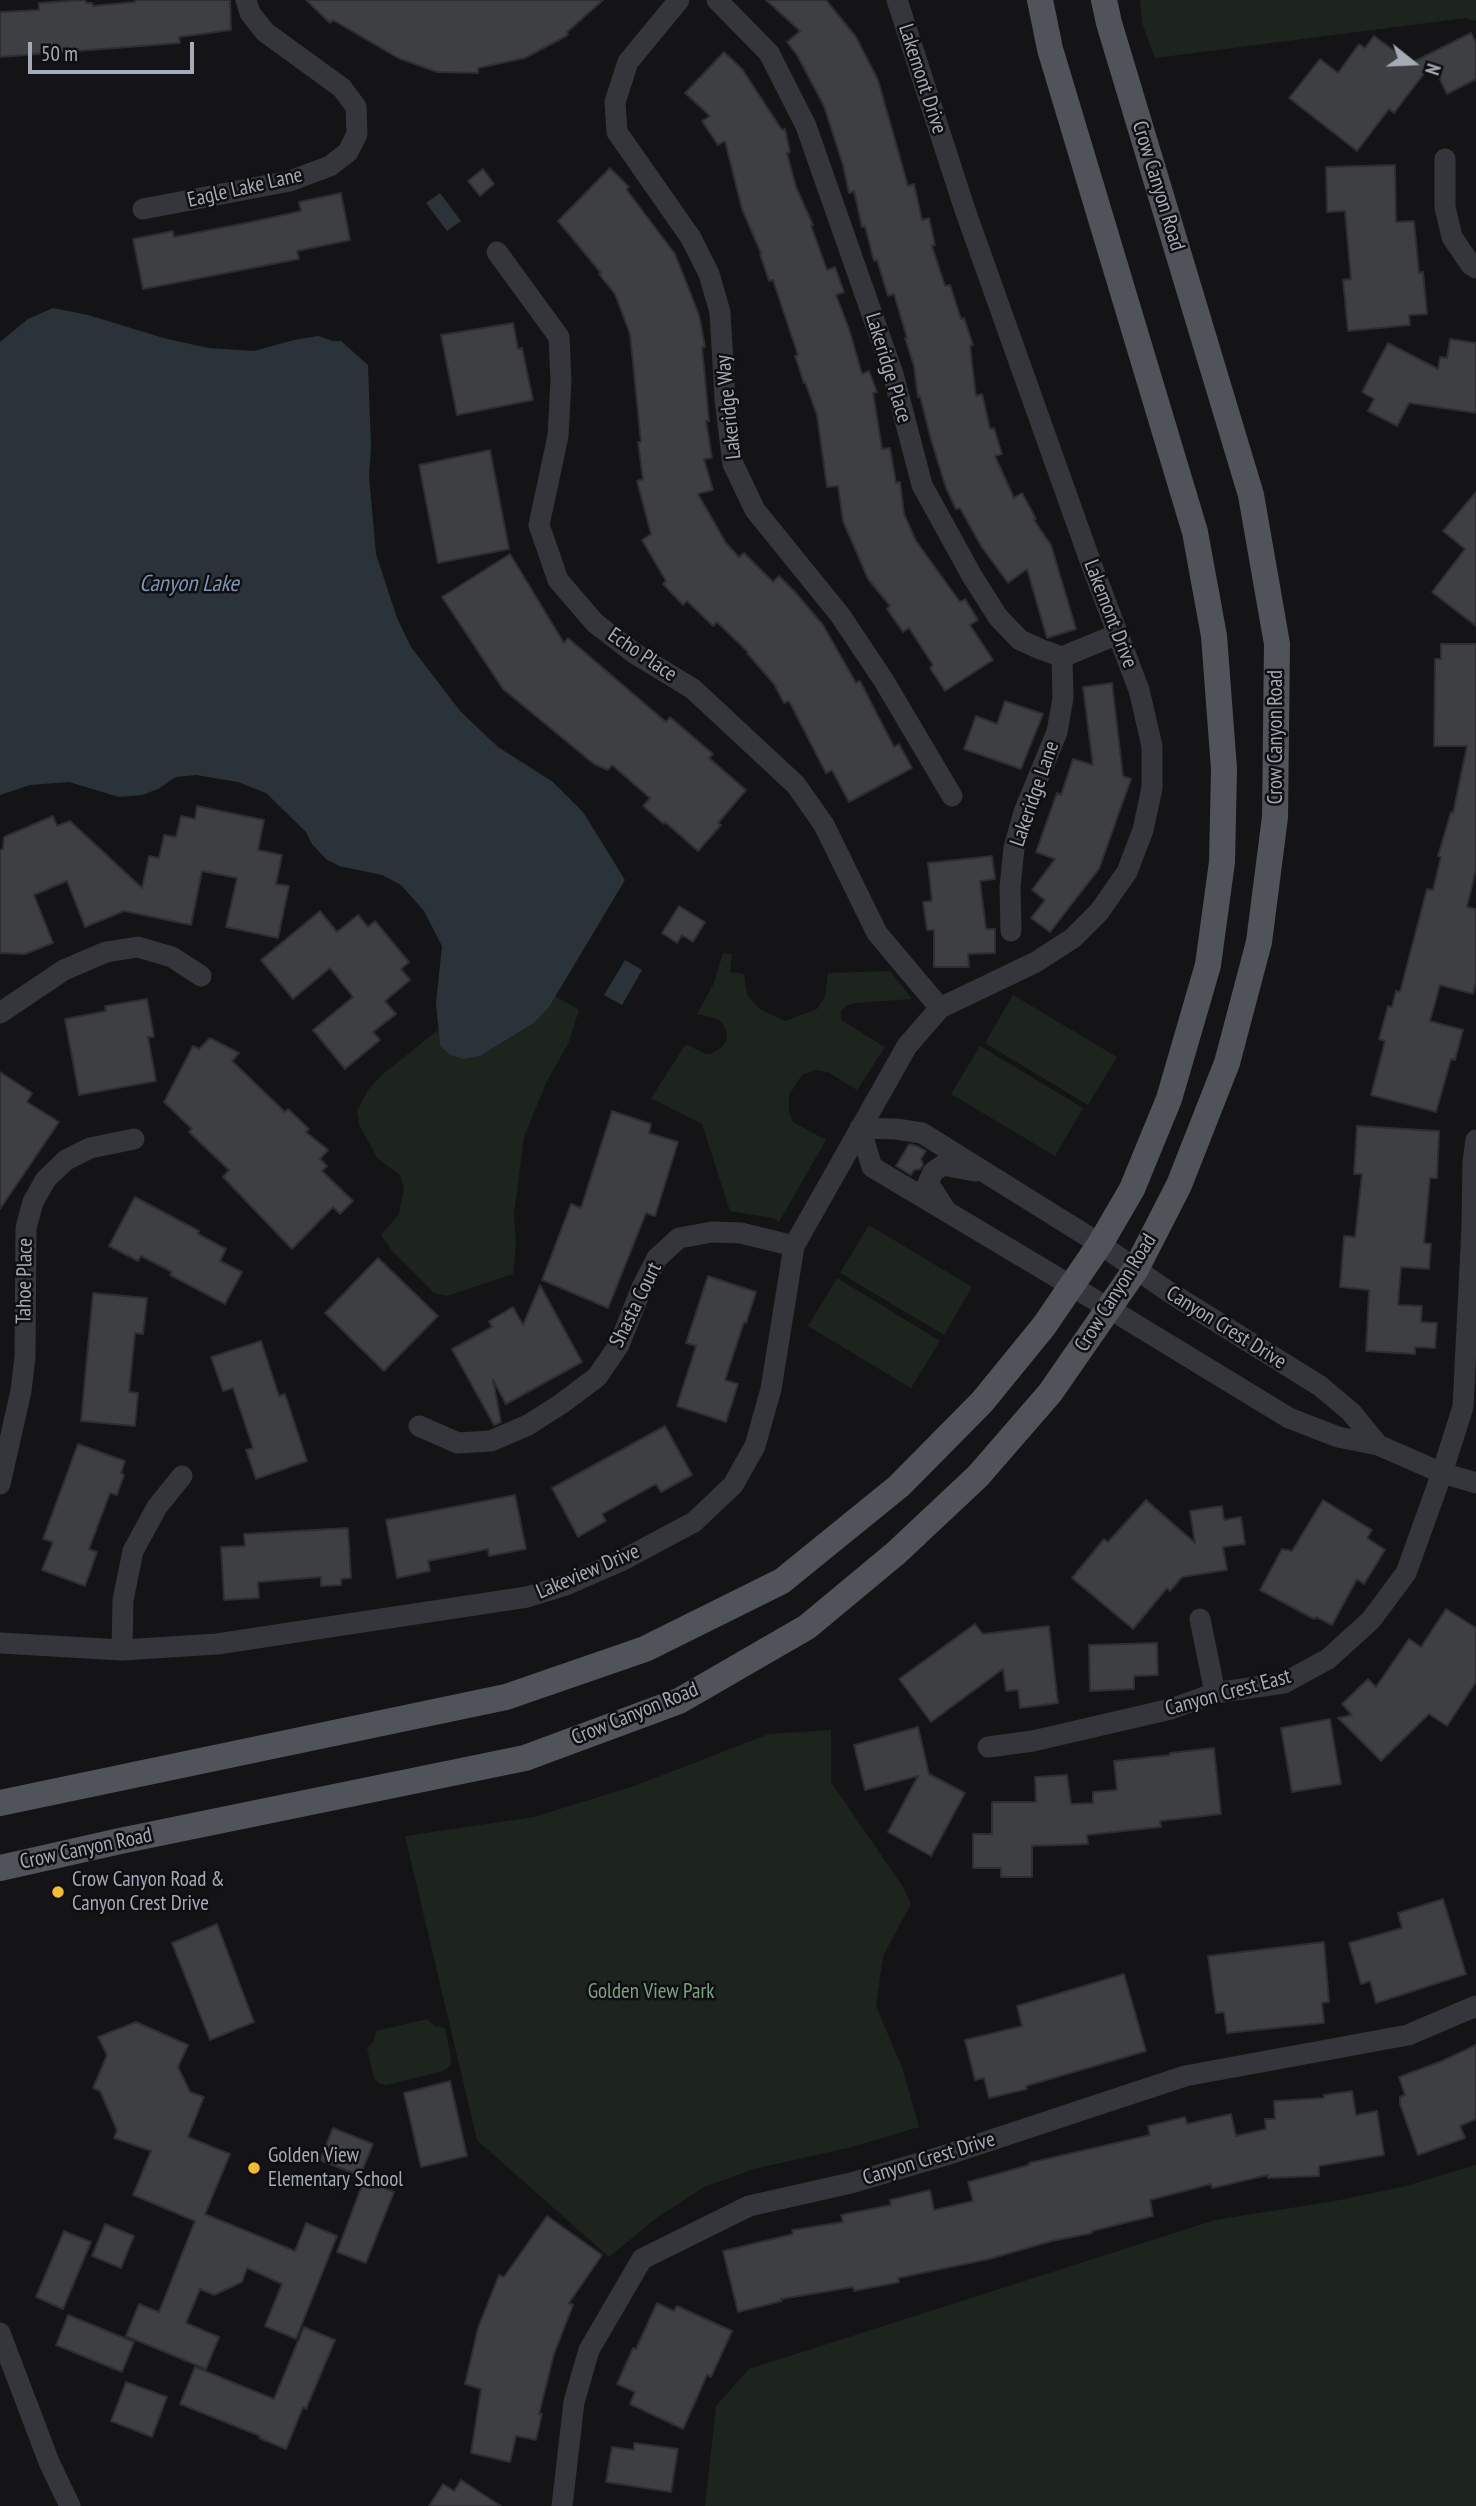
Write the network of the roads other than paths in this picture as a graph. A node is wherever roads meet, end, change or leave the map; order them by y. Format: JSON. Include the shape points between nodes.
{"nodes":[{"id":1,"x":247,"y":0,"type":"edge"},
{"id":2,"x":679,"y":0,"type":"edge"},
{"id":3,"x":717,"y":0,"type":"edge"},
{"id":4,"x":897,"y":0,"type":"edge"},
{"id":5,"x":1040,"y":0,"type":"edge"},
{"id":6,"x":1104,"y":0,"type":"edge"},
{"id":7,"x":1445,"y":159,"type":"dead end"},
{"id":8,"x":143,"y":209,"type":"dead end"},
{"id":9,"x":497,"y":252,"type":"dead end"},
{"id":10,"x":1476,"y":268,"type":"edge"},
{"id":11,"x":1118,"y":634,"type":"junction"},
{"id":12,"x":1062,"y":657,"type":"junction"},
{"id":13,"x":952,"y":796,"type":"dead end"},
{"id":14,"x":1011,"y":931,"type":"dead end"},
{"id":15,"x":201,"y":976,"type":"dead end"},
{"id":16,"x":940,"y":1008,"type":"junction"},
{"id":17,"x":0,"y":1013,"type":"edge"},
{"id":18,"x":860,"y":1128,"type":"junction"},
{"id":19,"x":134,"y":1139,"type":"dead end"},
{"id":20,"x":1476,"y":1140,"type":"edge"},
{"id":21,"x":987,"y":1173,"type":"junction"},
{"id":22,"x":947,"y":1213,"type":"junction"},
{"id":23,"x":1474,"y":1227,"type":"edge"},
{"id":24,"x":1100,"y":1244,"type":"junction"},
{"id":25,"x":794,"y":1246,"type":"junction"},
{"id":26,"x":1136,"y":1269,"type":"junction"},
{"id":27,"x":1070,"y":1286,"type":"junction"},
{"id":28,"x":1110,"y":1309,"type":"junction"},
{"id":29,"x":419,"y":1426,"type":"dead end"},
{"id":30,"x":1378,"y":1445,"type":"junction"},
{"id":31,"x":1442,"y":1473,"type":"junction"},
{"id":32,"x":182,"y":1476,"type":"dead end"},
{"id":33,"x":1476,"y":1483,"type":"edge"},
{"id":34,"x":0,"y":1484,"type":"edge"},
{"id":35,"x":1200,"y":1619,"type":"dead end"},
{"id":36,"x":0,"y":1643,"type":"edge"},
{"id":37,"x":122,"y":1650,"type":"junction"},
{"id":38,"x":1215,"y":1693,"type":"junction"},
{"id":39,"x":988,"y":1747,"type":"dead end"},
{"id":40,"x":0,"y":1804,"type":"edge"},
{"id":41,"x":0,"y":1868,"type":"edge"},
{"id":42,"x":1476,"y":2006,"type":"edge"},
{"id":43,"x":0,"y":2333,"type":"edge"},
{"id":44,"x":70,"y":2506,"type":"edge"},
{"id":45,"x":562,"y":2506,"type":"edge"}],
"edges":[{"from":1,"to":8,"type":"street","name":"Eagle Lake Lane","via":[[250,13],[265,32],[342,88],[356,107],[357,134],[348,152],[330,166],[289,181]]},
{"from":2,"to":13,"type":"street","name":"Lakeridge Way","via":[[628,62],[615,102],[617,132],[691,238],[709,274],[720,312],[733,464],[755,510],[840,615]]},
{"from":3,"to":12,"type":"street","name":"Lakeridge Place","via":[[769,53],[806,127],[893,374],[922,485],[998,617],[1020,640]]},
{"from":4,"to":11,"type":"street","name":"Lakemont Drive","via":[[965,210]]},
{"from":5,"to":24,"type":"main road","name":"Crow Canyon Road","via":[[1050,49],[1195,532],[1214,636],[1224,769],[1222,862],[1208,964],[1169,1099],[1132,1189]]},
{"from":6,"to":26,"type":"main road","name":"Crow Canyon Road","via":[[1251,495],[1277,644],[1275,817],[1259,942],[1227,1063],[1179,1185]]},
{"from":7,"to":10,"type":"street","via":[[1445,207],[1452,237]]},
{"from":9,"to":16,"type":"street","name":"Echo Place","via":[[559,337],[558,436],[539,526],[558,580],[595,622],[634,653],[693,689],[796,785],[824,825],[877,933]]},
{"from":11,"to":12,"type":"street"},
{"from":11,"to":16,"type":"street","name":"Lakemont Drive","via":[[1139,690],[1152,746],[1146,819],[1127,872],[1099,912],[1073,937],[1036,962]]},
{"from":12,"to":14,"type":"street","name":"Lakeridge Lane","via":[[1063,698],[1057,732],[1014,848]]},
{"from":15,"to":17,"type":"street","via":[[172,957],[138,947],[106,952],[64,970]]},
{"from":16,"to":18,"type":"street","name":"Lakemont Drive","via":[[907,1046]]},
{"from":18,"to":21,"type":"street","name":"Canyon Crest Drive","via":[[922,1133]]},
{"from":18,"to":22,"type":"street","name":"Canyon Crest Drive","via":[[872,1167]]},
{"from":18,"to":25,"type":"street","name":"Lakeview Drive"},
{"from":19,"to":34,"type":"street","name":"Tahoe Place","via":[[90,1148],[66,1160],[46,1179],[33,1202],[26,1228],[22,1391]]},
{"from":20,"to":23,"type":"street","name":"Canyon Crest East"},
{"from":21,"to":22,"type":"street","via":[[943,1166],[933,1172],[928,1183]]},
{"from":21,"to":24,"type":"street","name":"Canyon Crest Drive"},
{"from":22,"to":27,"type":"street","name":"Canyon Crest Drive"},
{"from":23,"to":31,"type":"street","name":"Canyon Crest East","via":[[1463,1408]]},
{"from":24,"to":26,"type":"street","name":"Canyon Crest Drive"},
{"from":24,"to":27,"type":"main road","name":"Crow Canyon Road"},
{"from":25,"to":29,"type":"street","name":"Shasta Court","via":[[741,1233],[679,1238],[657,1258],[619,1345],[597,1377],[561,1404],[491,1441],[458,1443]]},
{"from":25,"to":37,"type":"street","name":"Lakeview Drive","via":[[771,1389],[755,1446],[733,1485],[694,1522],[621,1561],[527,1597],[217,1644]]},
{"from":26,"to":28,"type":"main road","name":"Crow Canyon Road"},
{"from":26,"to":30,"type":"street","name":"Canyon Crest Drive","via":[[1320,1387],[1351,1412]]},
{"from":27,"to":28,"type":"street","name":"Canyon Crest Drive"},
{"from":27,"to":40,"type":"main road","name":"Crow Canyon Road","via":[[982,1402],[899,1486],[782,1581],[645,1649],[506,1697]]},
{"from":28,"to":30,"type":"street","name":"Canyon Crest Drive","via":[[1289,1418],[1338,1437]]},
{"from":28,"to":41,"type":"main road","name":"Crow Canyon Road","via":[[1050,1393],[987,1465],[896,1553],[807,1627],[679,1701],[525,1758]]},
{"from":30,"to":31,"type":"street","name":"Canyon Crest Drive"},
{"from":31,"to":33,"type":"street","name":"Canyon Crest Drive"},
{"from":31,"to":38,"type":"street","name":"Canyon Crest East","via":[[1406,1573],[1371,1620],[1328,1659],[1284,1683]]},
{"from":32,"to":37,"type":"street","via":[[157,1507],[133,1551],[124,1600]]},
{"from":35,"to":38,"type":"street"},
{"from":36,"to":37,"type":"street","name":"Lakeview Drive"},
{"from":38,"to":39,"type":"street","name":"Canyon Crest East","via":[[1171,1709]]},
{"from":42,"to":45,"type":"street","name":"Canyon Crest Drive","via":[[1408,2035],[1185,2076],[943,2156],[749,2206],[642,2259],[589,2350],[574,2402]]},
{"from":43,"to":44,"type":"street"}]}
